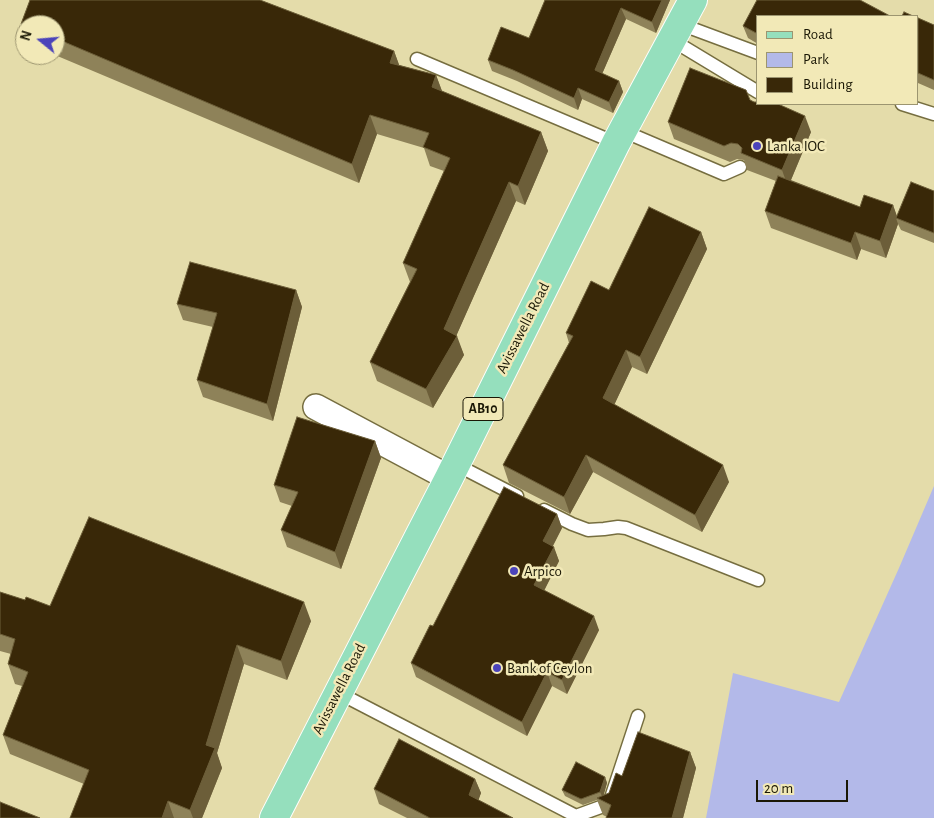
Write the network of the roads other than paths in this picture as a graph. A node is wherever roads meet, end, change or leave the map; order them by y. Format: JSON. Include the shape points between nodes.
{"nodes":[{"id":1,"x":693,"y":0,"type":"edge"},
{"id":2,"x":676,"y":32,"type":"junction"},
{"id":3,"x":756,"y":52,"type":"edge"},
{"id":4,"x":418,"y":60,"type":"dead end"},
{"id":5,"x":756,"y":91,"type":"edge"},
{"id":6,"x":905,"y":105,"type":"edge"},
{"id":7,"x":934,"y":114,"type":"edge"},
{"id":8,"x":619,"y":137,"type":"junction"},
{"id":9,"x":740,"y":167,"type":"edge"},
{"id":10,"x":316,"y":407,"type":"dead end"},
{"id":11,"x":452,"y":471,"type":"junction"},
{"id":12,"x":758,"y":580,"type":"dead end"},
{"id":13,"x":337,"y":692,"type":"junction"},
{"id":14,"x":638,"y":716,"type":"dead end"},
{"id":15,"x":274,"y":818,"type":"edge"}],
"edges":[{"from":1,"to":2,"type":"main road","name":"Avissawella Road","number":"AB10"},
{"from":2,"to":3,"type":"lane"},
{"from":2,"to":5,"type":"lane"},
{"from":2,"to":8,"type":"main road","name":"Avissawella Road","number":"AB10"},
{"from":4,"to":8,"type":"lane"},
{"from":6,"to":7,"type":"lane"},
{"from":8,"to":9,"type":"lane","via":[[724,174]]},
{"from":8,"to":11,"type":"main road","name":"Avissawella Road","number":"AB10"},
{"from":10,"to":11,"type":"street"},
{"from":11,"to":12,"type":"lane","via":[[588,530],[626,528]]},
{"from":11,"to":13,"type":"main road","name":"Avissawella Road","number":"AB10"},
{"from":13,"to":14,"type":"lane","via":[[576,816],[609,804]]},
{"from":13,"to":15,"type":"main road","name":"Avissawella Road","number":"AB10"}]}
